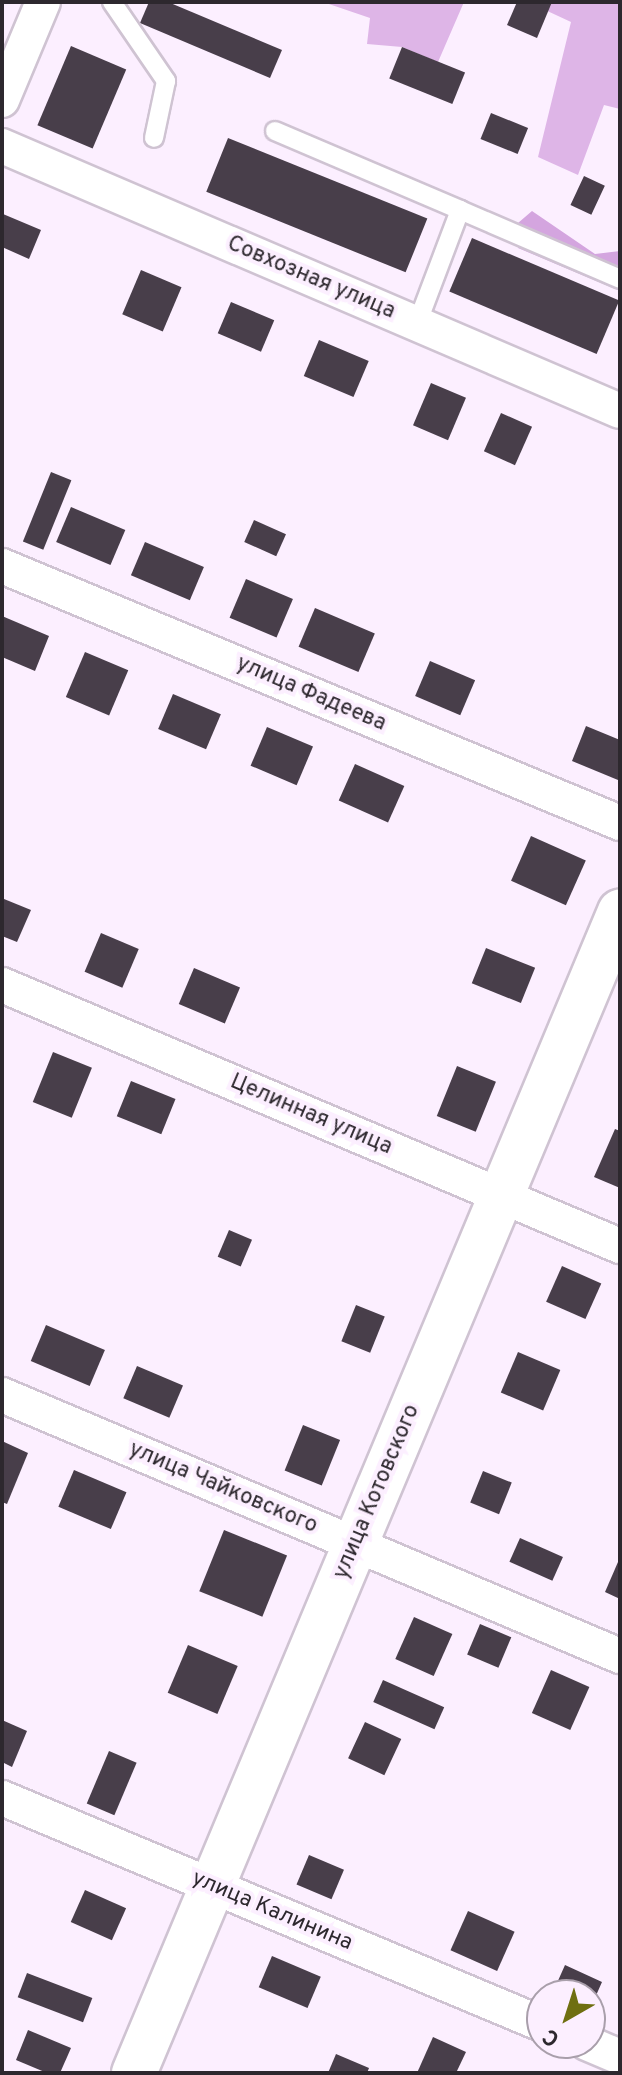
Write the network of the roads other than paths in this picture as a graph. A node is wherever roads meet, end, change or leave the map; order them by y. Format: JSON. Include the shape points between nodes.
{"nodes":[{"id":1,"x":43,"y":2,"type":"edge"},
{"id":2,"x":112,"y":2,"type":"edge"},
{"id":3,"x":2,"y":100,"type":"edge"},
{"id":4,"x":275,"y":131,"type":"dead end"},
{"id":5,"x":154,"y":138,"type":"dead end"},
{"id":6,"x":2,"y":146,"type":"edge"},
{"id":7,"x":460,"y":210,"type":"junction"},
{"id":8,"x":620,"y":279,"type":"edge"},
{"id":9,"x":417,"y":324,"type":"junction"},
{"id":10,"x":620,"y":411,"type":"edge"},
{"id":11,"x":2,"y":566,"type":"edge"},
{"id":12,"x":620,"y":823,"type":"edge"},
{"id":13,"x":620,"y":912,"type":"edge"},
{"id":14,"x":2,"y":985,"type":"edge"},
{"id":15,"x":501,"y":1195,"type":"junction"},
{"id":16,"x":620,"y":1246,"type":"edge"},
{"id":17,"x":2,"y":1395,"type":"edge"},
{"id":18,"x":355,"y":1544,"type":"junction"},
{"id":19,"x":620,"y":1656,"type":"edge"},
{"id":20,"x":2,"y":1798,"type":"edge"},
{"id":21,"x":212,"y":1886,"type":"junction"},
{"id":22,"x":526,"y":2017,"type":"edge"},
{"id":23,"x":134,"y":2073,"type":"edge"}],
"edges":[{"from":1,"to":3,"type":"street"},
{"from":2,"to":5,"type":"lane","via":[[166,81]]},
{"from":4,"to":7,"type":"lane"},
{"from":6,"to":9,"type":"street","name":"Совхозная улица"},
{"from":7,"to":8,"type":"lane"},
{"from":7,"to":9,"type":"lane"},
{"from":9,"to":10,"type":"street","name":"Совхозная улица"},
{"from":11,"to":12,"type":"street","name":"улица Фадеева"},
{"from":13,"to":15,"type":"street","name":"улица Котовского"},
{"from":14,"to":15,"type":"street","name":"Целинная улица"},
{"from":15,"to":16,"type":"street","name":"Целинная улица"},
{"from":15,"to":18,"type":"street","name":"улица Котовского"},
{"from":17,"to":18,"type":"street","name":"улица Чайковского"},
{"from":18,"to":19,"type":"street","name":"улица Чайковского"},
{"from":18,"to":21,"type":"street","name":"улица Котовского"},
{"from":20,"to":21,"type":"street","name":"улица Калинина"},
{"from":21,"to":22,"type":"street","name":"улица Калинина"},
{"from":21,"to":23,"type":"street","name":"улица Котовского"}]}
